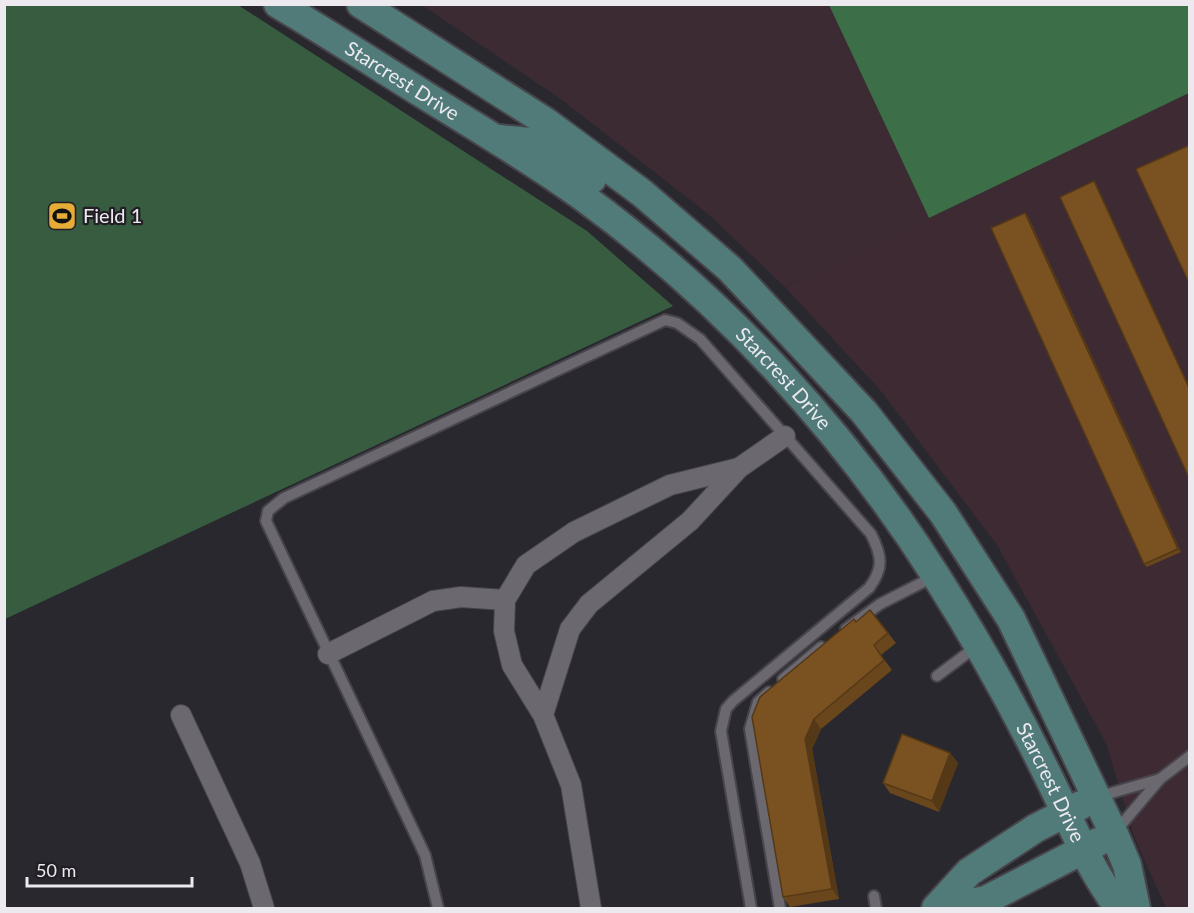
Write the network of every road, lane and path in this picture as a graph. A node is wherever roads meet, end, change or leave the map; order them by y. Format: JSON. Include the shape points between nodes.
{"nodes":[{"id":1,"x":278,"y":4,"type":"edge"},
{"id":2,"x":361,"y":4,"type":"edge"},
{"id":3,"x":494,"y":138,"type":"junction"},
{"id":4,"x":642,"y":193,"type":"junction"},
{"id":5,"x":785,"y":436,"type":"junction"},
{"id":6,"x":739,"y":468,"type":"junction"},
{"id":7,"x":935,"y":575,"type":"junction"},
{"id":8,"x":505,"y":600,"type":"junction"},
{"id":9,"x":979,"y":644,"type":"junction"},
{"id":10,"x":328,"y":654,"type":"junction"},
{"id":11,"x":937,"y":676,"type":"dead end"},
{"id":12,"x":181,"y":715,"type":"dead end"},
{"id":13,"x":543,"y":715,"type":"junction"},
{"id":14,"x":1190,"y":756,"type":"edge"},
{"id":15,"x":1160,"y":779,"type":"junction"},
{"id":16,"x":1096,"y":798,"type":"junction"},
{"id":17,"x":1065,"y":813,"type":"junction"},
{"id":18,"x":1114,"y":834,"type":"junction"},
{"id":19,"x":1083,"y":850,"type":"junction"},
{"id":20,"x":874,"y":896,"type":"dead end"},
{"id":21,"x":978,"y":905,"type":"edge"},
{"id":22,"x":264,"y":909,"type":"edge"},
{"id":23,"x":438,"y":909,"type":"edge"},
{"id":24,"x":591,"y":909,"type":"edge"},
{"id":25,"x":751,"y":909,"type":"edge"},
{"id":26,"x":780,"y":909,"type":"edge"},
{"id":27,"x":876,"y":909,"type":"edge"},
{"id":28,"x":936,"y":909,"type":"edge"},
{"id":29,"x":944,"y":909,"type":"edge"},
{"id":30,"x":1119,"y":909,"type":"edge"},
{"id":31,"x":1136,"y":909,"type":"edge"}],
"edges":[{"from":1,"to":3,"type":"main road","name":"Starcrest Drive"},
{"from":2,"to":4,"type":"main road","name":"Starcrest Drive","via":[[546,122]]},
{"from":3,"to":4,"type":"main road","via":[[540,143],[599,183]]},
{"from":3,"to":7,"type":"main road","name":"Starcrest Drive","via":[[650,250],[728,321],[788,383],[851,458]]},
{"from":4,"to":16,"type":"main road","name":"Starcrest Drive","via":[[730,269],[794,336],[864,412],[943,513],[1011,619]]},
{"from":5,"to":6,"type":"street"},
{"from":5,"to":10,"type":"lane","via":[[699,339],[677,323],[665,320],[284,498],[268,511],[266,521]]},
{"from":5,"to":25,"type":"lane","via":[[871,534],[882,562],[879,574],[868,588],[733,701],[723,717],[724,763]]},
{"from":6,"to":8,"type":"street","via":[[670,485],[573,532],[526,565]]},
{"from":6,"to":13,"type":"street","via":[[690,521],[589,604],[570,629]]},
{"from":7,"to":9,"type":"main road","name":"Starcrest Drive"},
{"from":7,"to":26,"type":"lane","via":[[880,604],[803,660],[758,702],[750,729]]},
{"from":8,"to":10,"type":"street","via":[[461,597],[433,601]]},
{"from":8,"to":13,"type":"street","via":[[504,630],[512,665]]},
{"from":9,"to":11,"type":"lane"},
{"from":9,"to":17,"type":"main road","name":"Starcrest Drive"},
{"from":10,"to":23,"type":"lane","via":[[424,855]]},
{"from":12,"to":22,"type":"street","via":[[250,863]]},
{"from":13,"to":24,"type":"street","via":[[571,785]]},
{"from":14,"to":15,"type":"lane"},
{"from":15,"to":16,"type":"lane"},
{"from":15,"to":18,"type":"lane"},
{"from":16,"to":17,"type":"main road"},
{"from":16,"to":18,"type":"main road","name":"Starcrest Drive"},
{"from":17,"to":19,"type":"main road","name":"Starcrest Drive"},
{"from":17,"to":28,"type":"main road","via":[[969,872]]},
{"from":18,"to":19,"type":"main road"},
{"from":18,"to":31,"type":"main road","name":"Starcrest Drive","via":[[1127,865]]},
{"from":19,"to":21,"type":"main road"},
{"from":19,"to":30,"type":"main road","name":"Starcrest Drive","via":[[1099,882]]},
{"from":20,"to":27,"type":"lane"},
{"from":21,"to":29,"type":"main road"}]}
